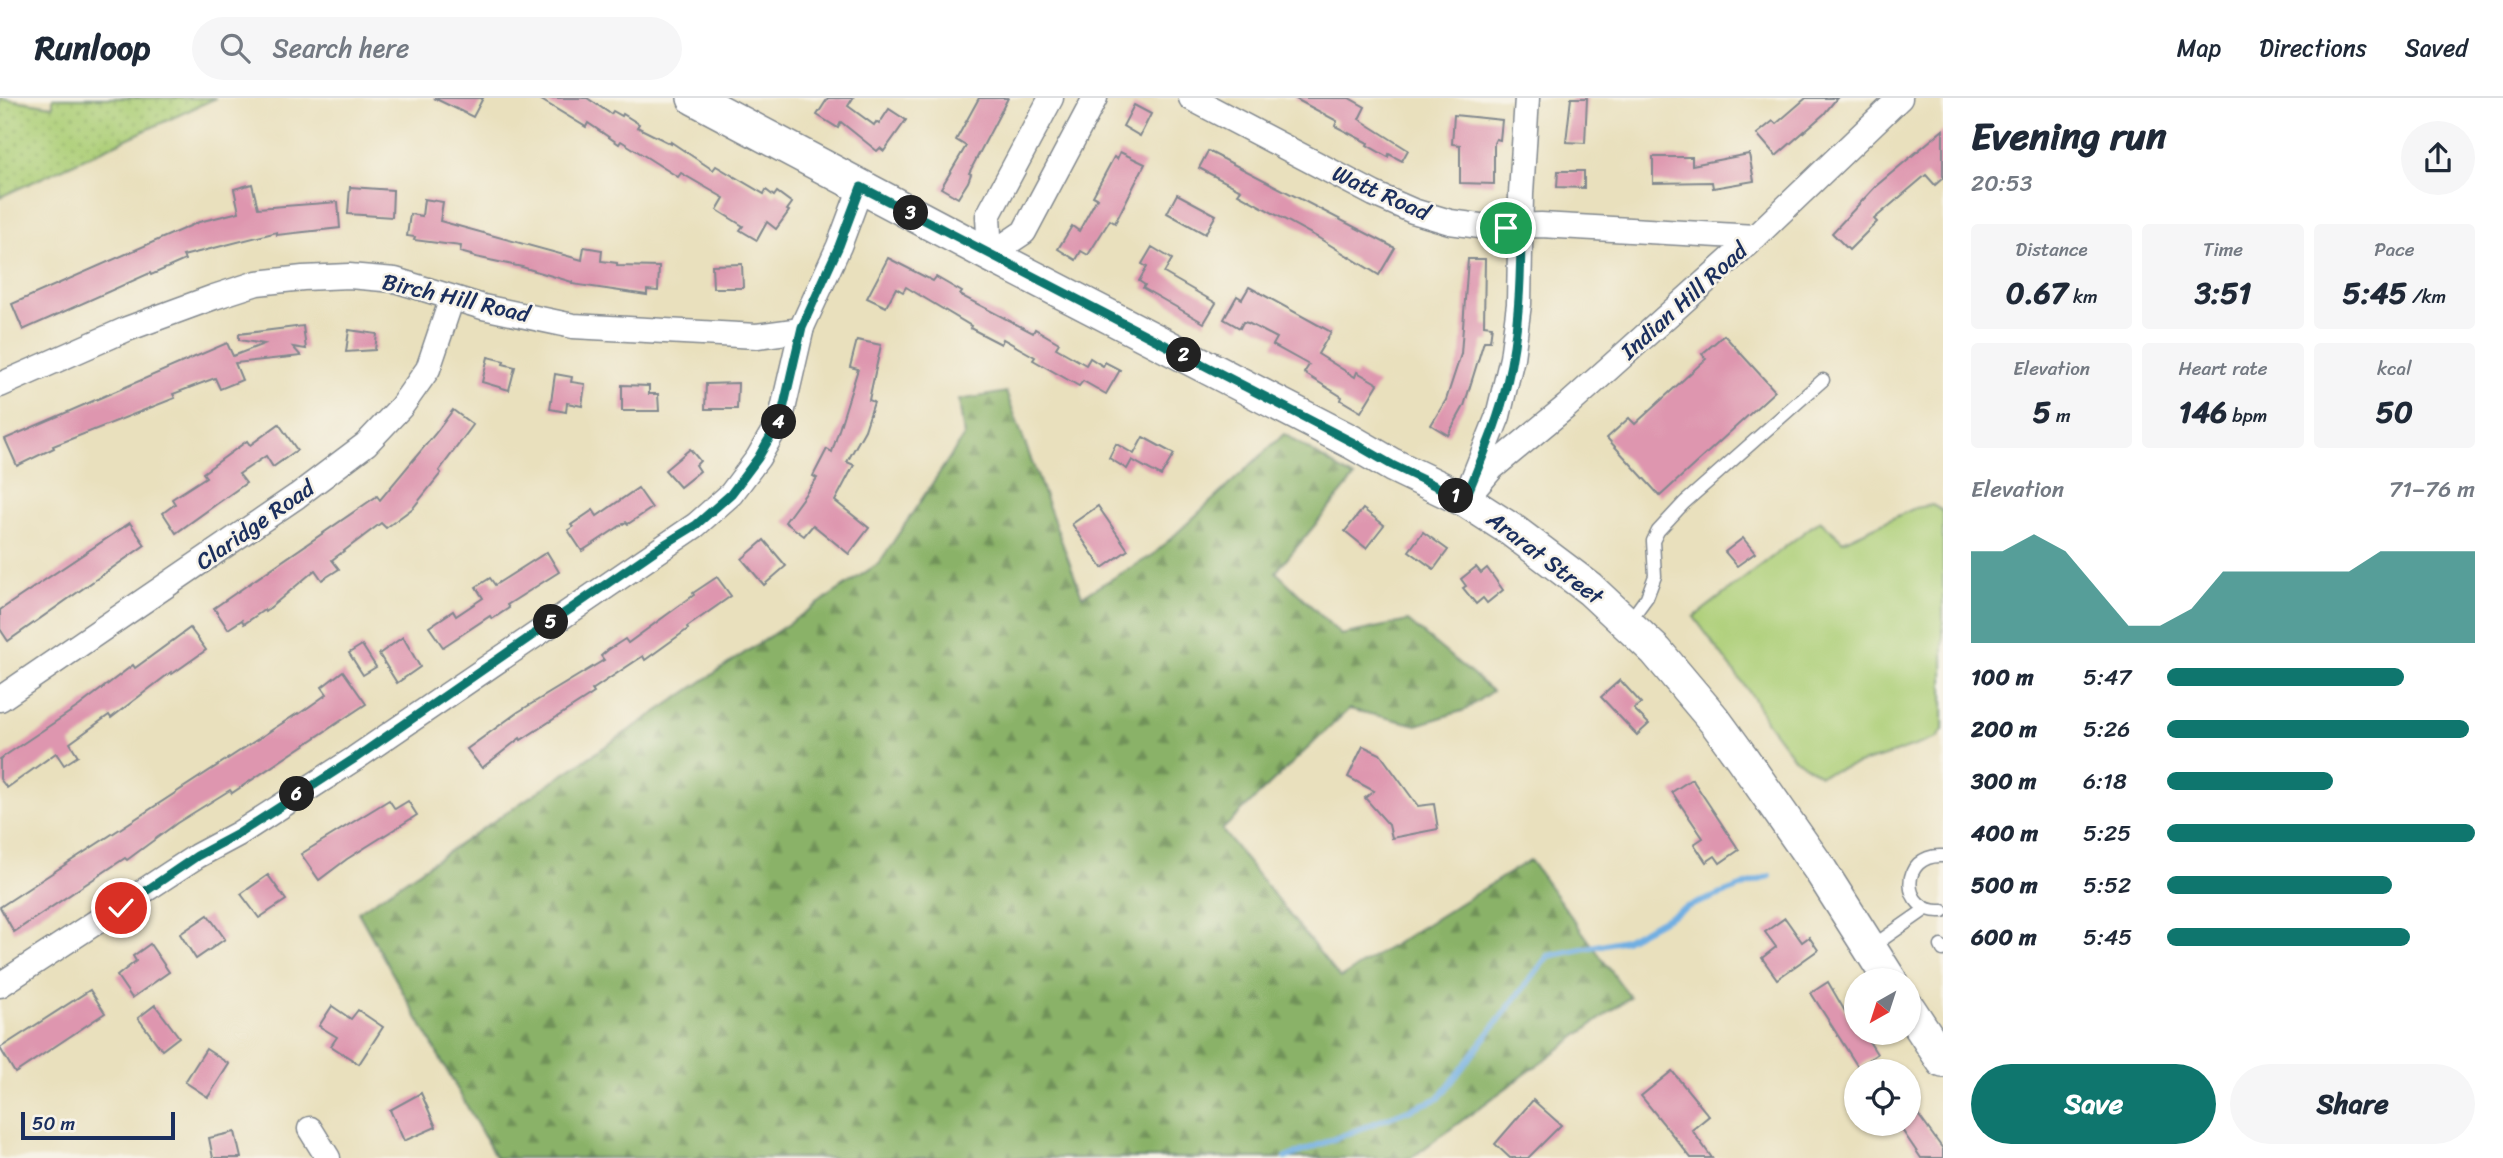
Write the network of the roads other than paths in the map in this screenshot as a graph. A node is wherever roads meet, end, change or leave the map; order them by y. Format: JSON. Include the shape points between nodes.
{"nodes":[{"id":1,"x":694,"y":98,"type":"edge"},
{"id":2,"x":1051,"y":98,"type":"edge"},
{"id":3,"x":1095,"y":98,"type":"edge"},
{"id":4,"x":1191,"y":98,"type":"edge"},
{"id":5,"x":1527,"y":98,"type":"edge"},
{"id":6,"x":1900,"y":98,"type":"edge"},
{"id":7,"x":861,"y":187,"type":"junction"},
{"id":8,"x":1521,"y":226,"type":"junction"},
{"id":9,"x":1755,"y":237,"type":"junction"},
{"id":10,"x":990,"y":255,"type":"junction"},
{"id":11,"x":452,"y":298,"type":"junction"},
{"id":12,"x":802,"y":327,"type":"junction"},
{"id":13,"x":1823,"y":380,"type":"dead end"},
{"id":14,"x":0,"y":385,"type":"edge"},
{"id":15,"x":1465,"y":500,"type":"junction"},
{"id":16,"x":1627,"y":624,"type":"junction"},
{"id":17,"x":0,"y":699,"type":"edge"},
{"id":18,"x":1943,"y":856,"type":"edge"},
{"id":19,"x":1926,"y":909,"type":"junction"},
{"id":20,"x":1943,"y":911,"type":"edge"},
{"id":21,"x":1870,"y":948,"type":"junction"},
{"id":22,"x":1883,"y":968,"type":"edge"},
{"id":23,"x":0,"y":985,"type":"edge"},
{"id":24,"x":1922,"y":1028,"type":"edge"},
{"id":25,"x":1943,"y":1060,"type":"edge"},
{"id":26,"x":310,"y":1129,"type":"dead end"},
{"id":27,"x":328,"y":1158,"type":"edge"}],
"edges":[{"from":1,"to":7,"type":"main road","name":"Ararat Street"},
{"from":2,"to":10,"type":"street","via":[[988,216]]},
{"from":3,"to":10,"type":"street","via":[[1024,232]]},
{"from":4,"to":8,"type":"street","name":"Watt Road","via":[[1413,211],[1469,226]]},
{"from":5,"to":8,"type":"street"},
{"from":6,"to":9,"type":"street","name":"Indian Hill Road"},
{"from":7,"to":10,"type":"main road","name":"Ararat Street"},
{"from":7,"to":12,"type":"street"},
{"from":8,"to":9,"type":"street","name":"Watt Road"},
{"from":8,"to":15,"type":"street","via":[[1519,303],[1507,385]]},
{"from":9,"to":15,"type":"street","name":"Indian Hill Road","via":[[1492,468]]},
{"from":10,"to":15,"type":"main road","name":"Ararat Street"},
{"from":11,"to":12,"type":"street","name":"Birch Hill Road","via":[[573,326],[619,330],[757,336]]},
{"from":11,"to":14,"type":"street","name":"Birch Hill Road","via":[[395,280],[349,276],[257,283],[127,328]]},
{"from":11,"to":17,"type":"street","name":"Claridge Road","via":[[428,369],[366,444]]},
{"from":12,"to":23,"type":"street","via":[[781,418],[731,494],[696,525],[354,759]]},
{"from":13,"to":16,"type":"lane","via":[[1658,531],[1653,541],[1656,576]]},
{"from":15,"to":16,"type":"main road","name":"Ararat Street","via":[[1551,558]]},
{"from":16,"to":21,"type":"main road","name":"Ararat Street","via":[[1715,721]]},
{"from":18,"to":19,"type":"lane","via":[[1926,858],[1910,879],[1913,897]]},
{"from":19,"to":20,"type":"lane"},
{"from":19,"to":21,"type":"lane"},
{"from":21,"to":22,"type":"main road","name":"Ararat Street"},
{"from":24,"to":25,"type":"main road"},
{"from":26,"to":27,"type":"street"}]}
